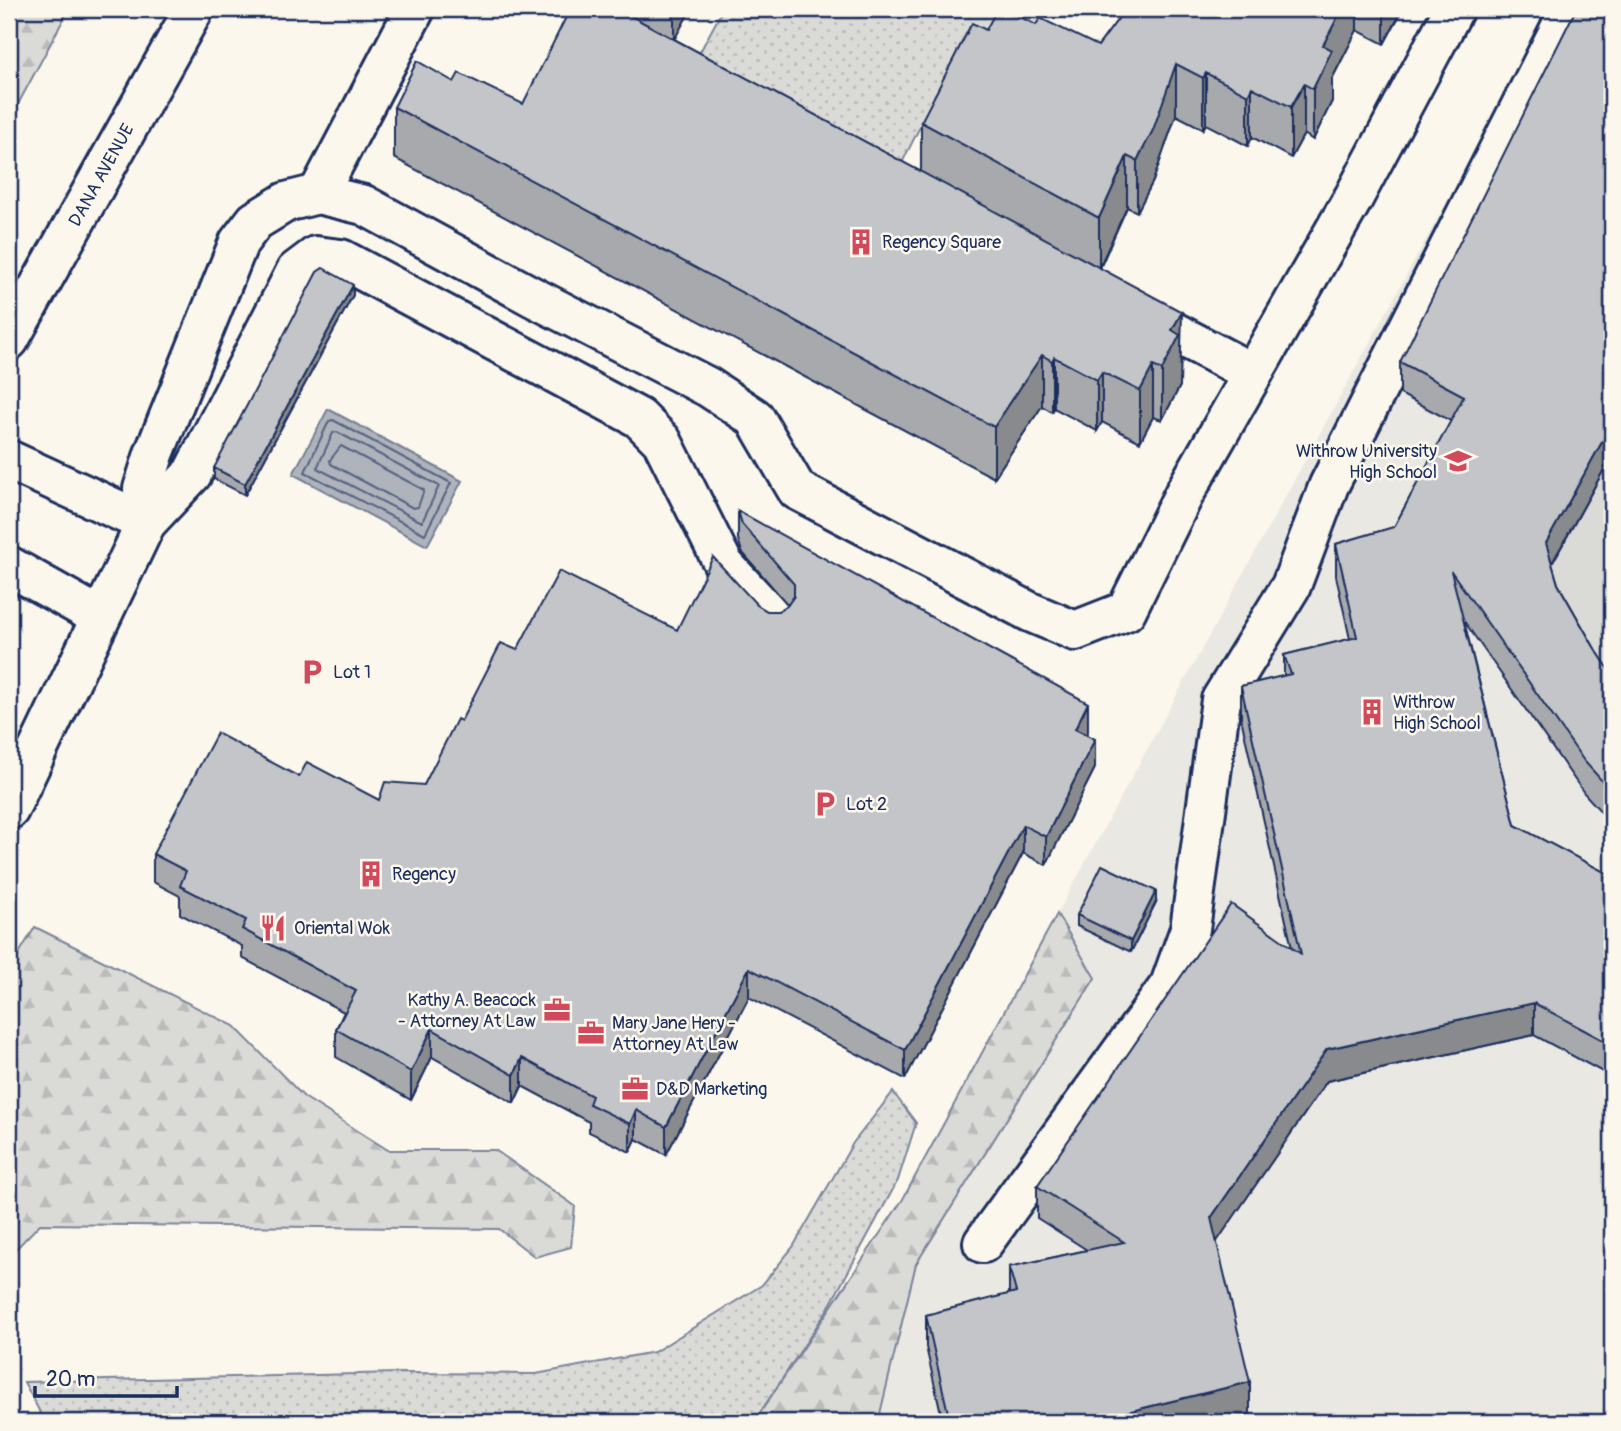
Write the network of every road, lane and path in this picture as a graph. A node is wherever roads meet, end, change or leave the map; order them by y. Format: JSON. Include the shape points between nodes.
{"nodes":[{"id":1,"x":194,"y":9,"type":"edge"},
{"id":2,"x":415,"y":9,"type":"edge"},
{"id":3,"x":1454,"y":9,"type":"edge"},
{"id":4,"x":1570,"y":9,"type":"edge"},
{"id":5,"x":318,"y":194,"type":"junction"},
{"id":6,"x":1100,"y":293,"type":"edge"},
{"id":7,"x":9,"y":340,"type":"edge"},
{"id":8,"x":1252,"y":373,"type":"junction"},
{"id":9,"x":9,"y":460,"type":"edge"},
{"id":10,"x":146,"y":523,"type":"junction"},
{"id":11,"x":9,"y":566,"type":"edge"},
{"id":12,"x":100,"y":617,"type":"junction"},
{"id":13,"x":773,"y":618,"type":"edge"},
{"id":14,"x":9,"y":810,"type":"edge"},
{"id":15,"x":983,"y":1243,"type":"dead end"}],
"edges":[{"from":1,"to":7,"type":"street","name":"DANA AVENUE"},
{"from":2,"to":5,"type":"street"},
{"from":3,"to":8,"type":"street","via":[[1354,197]]},
{"from":4,"to":15,"type":"street","via":[[1329,485],[1291,586],[1221,700],[1190,929],[1170,985]]},
{"from":5,"to":8,"type":"street","via":[[364,205],[708,387],[755,418],[797,490],[1075,631],[1126,611]]},
{"from":5,"to":10,"type":"street","via":[[286,202],[256,221],[239,242],[154,454],[143,489]]},
{"from":6,"to":8,"type":"street"},
{"from":9,"to":10,"type":"street"},
{"from":10,"to":12,"type":"street"},
{"from":10,"to":13,"type":"street","via":[[192,474],[296,271],[316,256],[341,259],[639,418],[662,441],[724,565]]},
{"from":11,"to":12,"type":"street"},
{"from":12,"to":14,"type":"street"}]}
